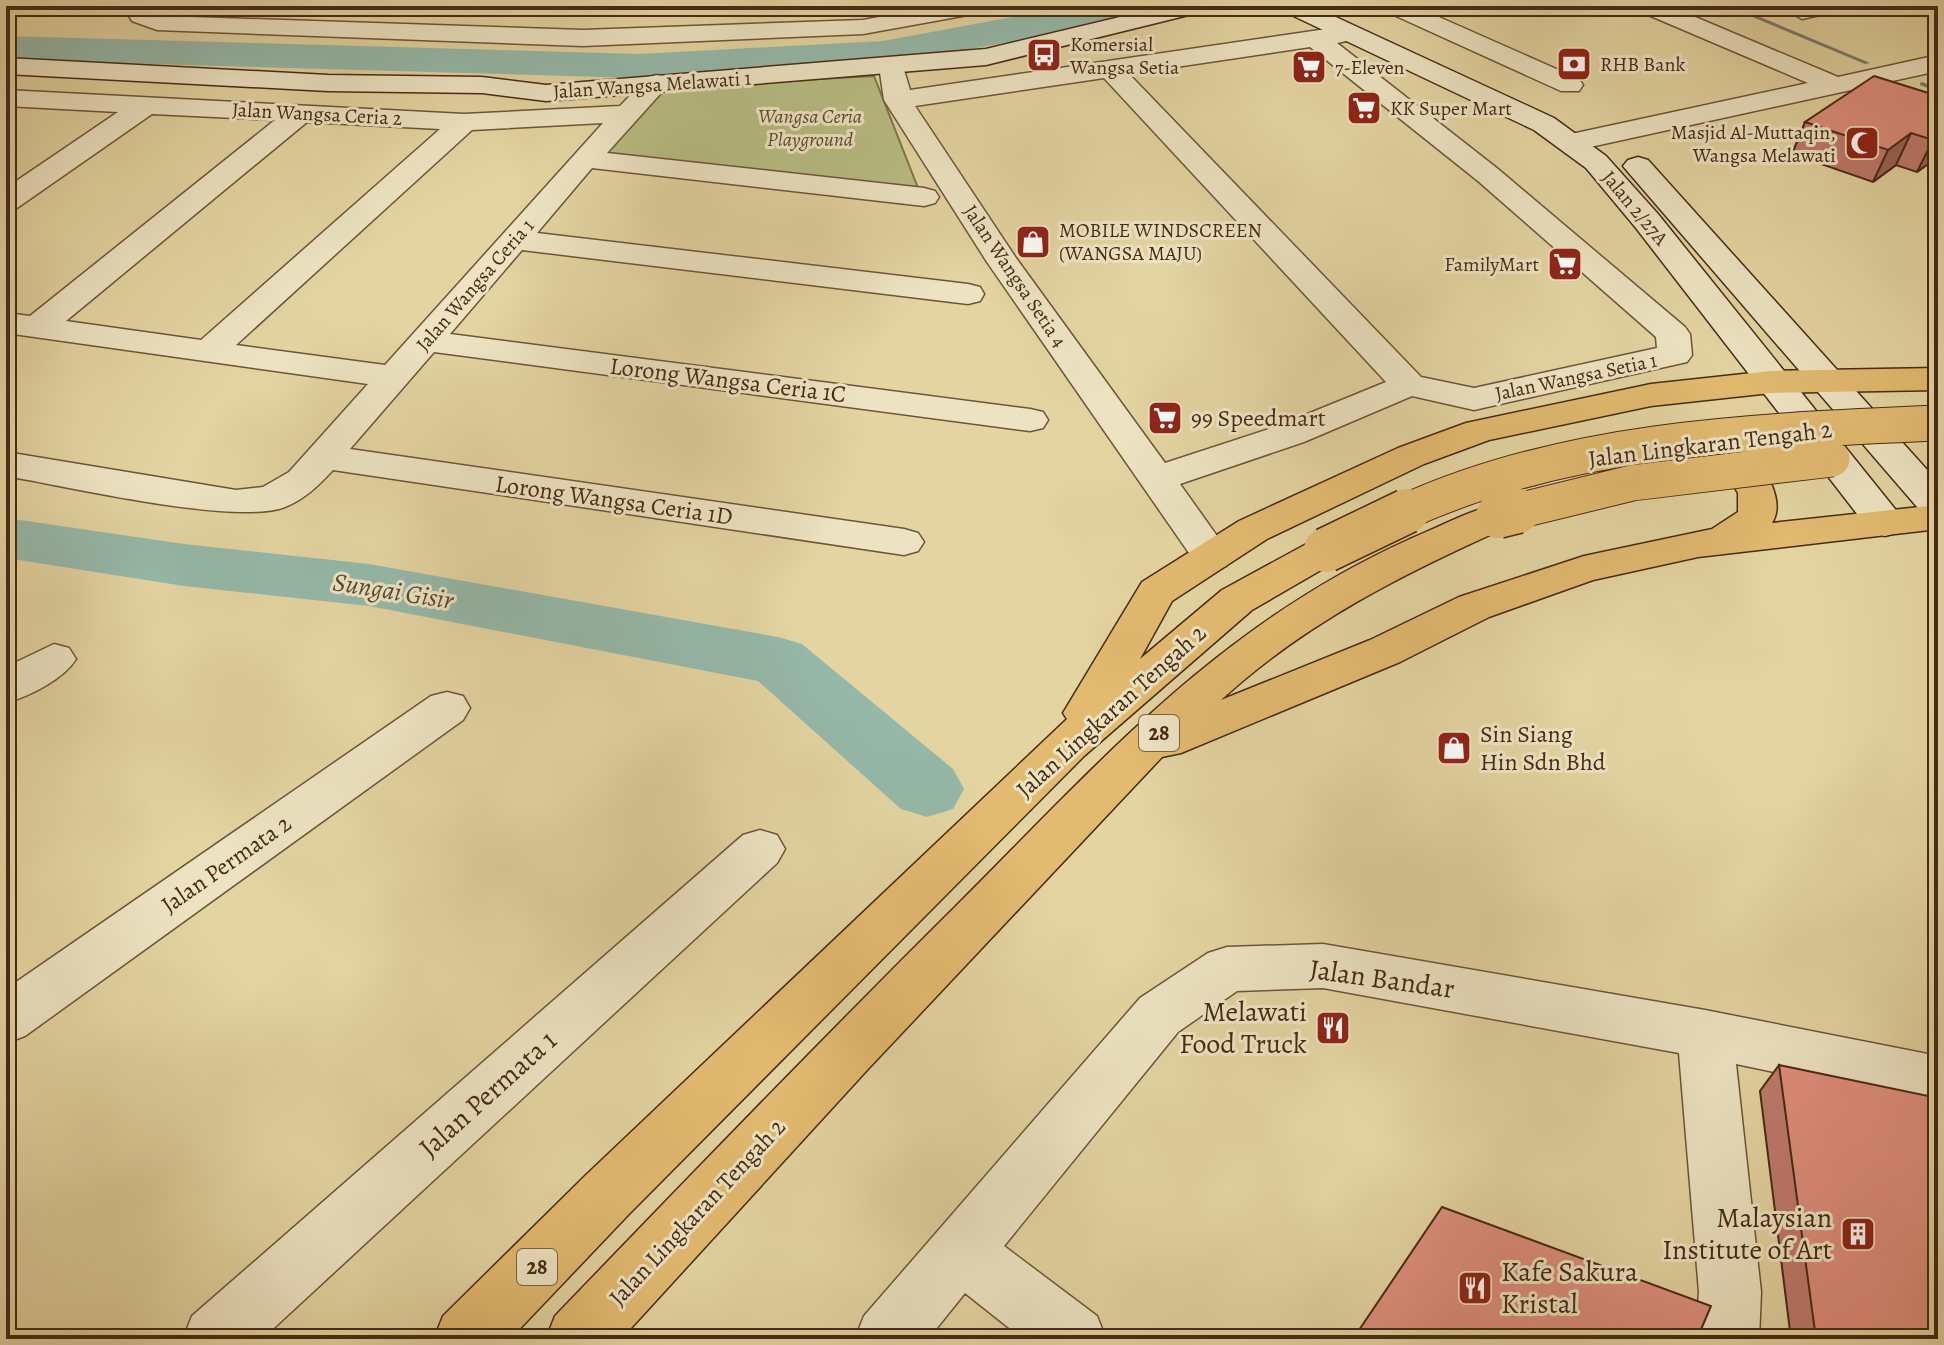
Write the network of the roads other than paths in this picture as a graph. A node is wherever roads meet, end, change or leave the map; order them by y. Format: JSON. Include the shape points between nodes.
{"nodes":[{"id":1,"x":979,"y":6,"type":"edge"},
{"id":2,"x":1196,"y":6,"type":"edge"},
{"id":3,"x":1292,"y":6,"type":"edge"},
{"id":4,"x":1333,"y":6,"type":"edge"},
{"id":5,"x":1394,"y":6,"type":"edge"},
{"id":6,"x":1648,"y":6,"type":"edge"},
{"id":7,"x":1829,"y":6,"type":"edge"},
{"id":8,"x":1802,"y":12,"type":"dead end"},
{"id":9,"x":157,"y":15,"type":"edge"},
{"id":10,"x":1349,"y":34,"type":"junction"},
{"id":11,"x":1317,"y":40,"type":"junction"},
{"id":12,"x":6,"y":66,"type":"edge"},
{"id":13,"x":892,"y":66,"type":"junction"},
{"id":14,"x":1932,"y":68,"type":"edge"},
{"id":15,"x":1111,"y":70,"type":"junction"},
{"id":16,"x":657,"y":83,"type":"junction"},
{"id":17,"x":1570,"y":85,"type":"dead end"},
{"id":18,"x":1837,"y":86,"type":"junction"},
{"id":19,"x":6,"y":98,"type":"edge"},
{"id":20,"x":898,"y":100,"type":"junction"},
{"id":21,"x":147,"y":105,"type":"junction"},
{"id":22,"x":300,"y":114,"type":"junction"},
{"id":23,"x":628,"y":114,"type":"junction"},
{"id":24,"x":464,"y":122,"type":"junction"},
{"id":25,"x":1604,"y":137,"type":"junction"},
{"id":26,"x":1572,"y":142,"type":"junction"},
{"id":27,"x":585,"y":159,"type":"junction"},
{"id":28,"x":924,"y":197,"type":"dead end"},
{"id":29,"x":6,"y":202,"type":"edge"},
{"id":30,"x":515,"y":240,"type":"junction"},
{"id":31,"x":968,"y":294,"type":"dead end"},
{"id":32,"x":22,"y":325,"type":"edge"},
{"id":33,"x":426,"y":341,"type":"junction"},
{"id":34,"x":209,"y":351,"type":"junction"},
{"id":35,"x":395,"y":377,"type":"junction"},
{"id":36,"x":1938,"y":379,"type":"edge"},
{"id":37,"x":1831,"y":381,"type":"junction"},
{"id":38,"x":1771,"y":382,"type":"junction"},
{"id":39,"x":1409,"y":385,"type":"junction"},
{"id":40,"x":1651,"y":395,"type":"junction"},
{"id":41,"x":1030,"y":420,"type":"dead end"},
{"id":42,"x":1938,"y":423,"type":"edge"},
{"id":43,"x":1938,"y":452,"type":"edge"},
{"id":44,"x":325,"y":457,"type":"junction"},
{"id":45,"x":6,"y":464,"type":"edge"},
{"id":46,"x":1155,"y":479,"type":"junction"},
{"id":47,"x":1938,"y":506,"type":"edge"},
{"id":48,"x":1938,"y":517,"type":"edge"},
{"id":49,"x":1885,"y":523,"type":"junction"},
{"id":50,"x":904,"y":542,"type":"dead end"},
{"id":51,"x":1720,"y":542,"type":"junction"},
{"id":52,"x":1212,"y":557,"type":"junction"},
{"id":53,"x":54,"y":659,"type":"dead end"},
{"id":54,"x":6,"y":687,"type":"edge"},
{"id":55,"x":447,"y":708,"type":"dead end"},
{"id":56,"x":1068,"y":744,"type":"junction"},
{"id":57,"x":1140,"y":751,"type":"junction"},
{"id":58,"x":760,"y":849,"type":"dead end"},
{"id":59,"x":6,"y":1019,"type":"edge"},
{"id":60,"x":1705,"y":1034,"type":"junction"},
{"id":61,"x":1938,"y":1081,"type":"edge"},
{"id":62,"x":960,"y":1250,"type":"junction"},
{"id":63,"x":215,"y":1339,"type":"edge"},
{"id":64,"x":466,"y":1339,"type":"edge"},
{"id":65,"x":578,"y":1339,"type":"edge"},
{"id":66,"x":887,"y":1339,"type":"edge"},
{"id":67,"x":1074,"y":1339,"type":"edge"},
{"id":68,"x":1727,"y":1339,"type":"edge"}],
"edges":[{"from":1,"to":9,"type":"street","via":[[863,27],[583,38]]},
{"from":2,"to":13,"type":"street","name":"Jalan Wangsa Melawati 1","via":[[986,57]]},
{"from":3,"to":10,"type":"street","name":"Jalan 2/27A"},
{"from":4,"to":25,"type":"street","name":"Jalan 2/27A","via":[[1512,88]]},
{"from":5,"to":17,"type":"street"},
{"from":6,"to":18,"type":"street"},
{"from":7,"to":8,"type":"street"},
{"from":10,"to":11,"type":"street"},
{"from":10,"to":26,"type":"street","name":"Jalan 2/27A"},
{"from":11,"to":15,"type":"street"},
{"from":11,"to":39,"type":"street","name":"Jalan Wangsa Setia 1","via":[[1488,175],[1673,334],[1675,355],[1474,399]]},
{"from":12,"to":16,"type":"street","name":"Jalan Wangsa Melawati 1","via":[[328,83],[482,85],[546,93]]},
{"from":13,"to":16,"type":"street","name":"Jalan Wangsa Melawati 1"},
{"from":13,"to":20,"type":"street","name":"Jalan Wangsa Setia 4"},
{"from":14,"to":18,"type":"street"},
{"from":15,"to":20,"type":"street"},
{"from":15,"to":39,"type":"street"},
{"from":16,"to":23,"type":"street","name":"Jalan Wangsa Ceria 1"},
{"from":18,"to":25,"type":"street"},
{"from":19,"to":21,"type":"street","name":"Jalan Wangsa Ceria 2"},
{"from":20,"to":46,"type":"street","name":"Jalan Wangsa Setia 4","via":[[1003,262]]},
{"from":21,"to":22,"type":"street","name":"Jalan Wangsa Ceria 2"},
{"from":21,"to":29,"type":"street"},
{"from":22,"to":24,"type":"street","name":"Jalan Wangsa Ceria 2"},
{"from":22,"to":32,"type":"street"},
{"from":23,"to":24,"type":"street","name":"Jalan Wangsa Ceria 2"},
{"from":23,"to":27,"type":"street","name":"Jalan Wangsa Ceria 1"},
{"from":24,"to":34,"type":"street"},
{"from":25,"to":26,"type":"street"},
{"from":25,"to":37,"type":"street","name":"Jalan 2/27A","via":[[1633,161]]},
{"from":26,"to":38,"type":"street","name":"Jalan 2/27A","via":[[1623,191]]},
{"from":27,"to":28,"type":"street"},
{"from":27,"to":30,"type":"street","name":"Jalan Wangsa Ceria 1"},
{"from":30,"to":31,"type":"street"},
{"from":30,"to":33,"type":"street","name":"Jalan Wangsa Ceria 1"},
{"from":32,"to":34,"type":"street"},
{"from":33,"to":35,"type":"street","name":"Jalan Wangsa Ceria 1"},
{"from":33,"to":41,"type":"street","name":"Lorong Wangsa Ceria 1C"},
{"from":34,"to":35,"type":"street"},
{"from":35,"to":44,"type":"street","name":"Jalan Wangsa Ceria 1"},
{"from":36,"to":37,"type":"highway"},
{"from":37,"to":38,"type":"highway"},
{"from":37,"to":47,"type":"street","name":"Jalan 2/27A"},
{"from":38,"to":40,"type":"highway"},
{"from":38,"to":49,"type":"street","name":"Jalan 2/27A"},
{"from":39,"to":46,"type":"street","via":[[1291,434]]},
{"from":40,"to":51,"type":"highway","via":[[1716,428],[1757,493],[1758,514]]},
{"from":40,"to":52,"type":"highway","via":[[1479,431],[1411,456],[1253,530]]},
{"from":42,"to":56,"type":"highway","name":"Jalan Lingkaran Tengah 2","number":"28","bridge":true,"via":[[1737,437],[1547,466],[1433,500],[1326,550],[1237,600]]},
{"from":43,"to":57,"type":"highway","name":"Jalan Lingkaran Tengah 2","number":"28","bridge":true,"via":[[1704,472],[1576,495],[1498,516],[1362,577],[1281,628]]},
{"from":44,"to":45,"type":"street","name":"Jalan Wangsa Ceria 1","via":[[303,480],[272,498],[236,502]]},
{"from":44,"to":50,"type":"street","name":"Lorong Wangsa Ceria 1D"},
{"from":46,"to":52,"type":"street","name":"Jalan Wangsa Setia 4"},
{"from":48,"to":49,"type":"highway"},
{"from":49,"to":51,"type":"highway"},
{"from":51,"to":57,"type":"highway","via":[[1584,569],[1474,607],[1385,651]]},
{"from":52,"to":56,"type":"highway","via":[[1157,592]]},
{"from":53,"to":54,"type":"street"},
{"from":55,"to":59,"type":"street","name":"Jalan Permata 2"},
{"from":56,"to":64,"type":"highway","name":"Jalan Lingkaran Tengah 2","number":"28"},
{"from":57,"to":65,"type":"highway","name":"Jalan Lingkaran Tengah 2","number":"28","via":[[874,1023]]},
{"from":58,"to":63,"type":"street","name":"Jalan Permata 1"},
{"from":60,"to":61,"type":"street","name":"Jalan Bandar"},
{"from":60,"to":62,"type":"street","name":"Jalan Bandar","via":[[1323,966],[1227,969],[1159,1015]]},
{"from":60,"to":68,"type":"street","via":[[1730,1292]]},
{"from":62,"to":66,"type":"street","name":"Jalan Bandar"},
{"from":62,"to":67,"type":"street"}]}
